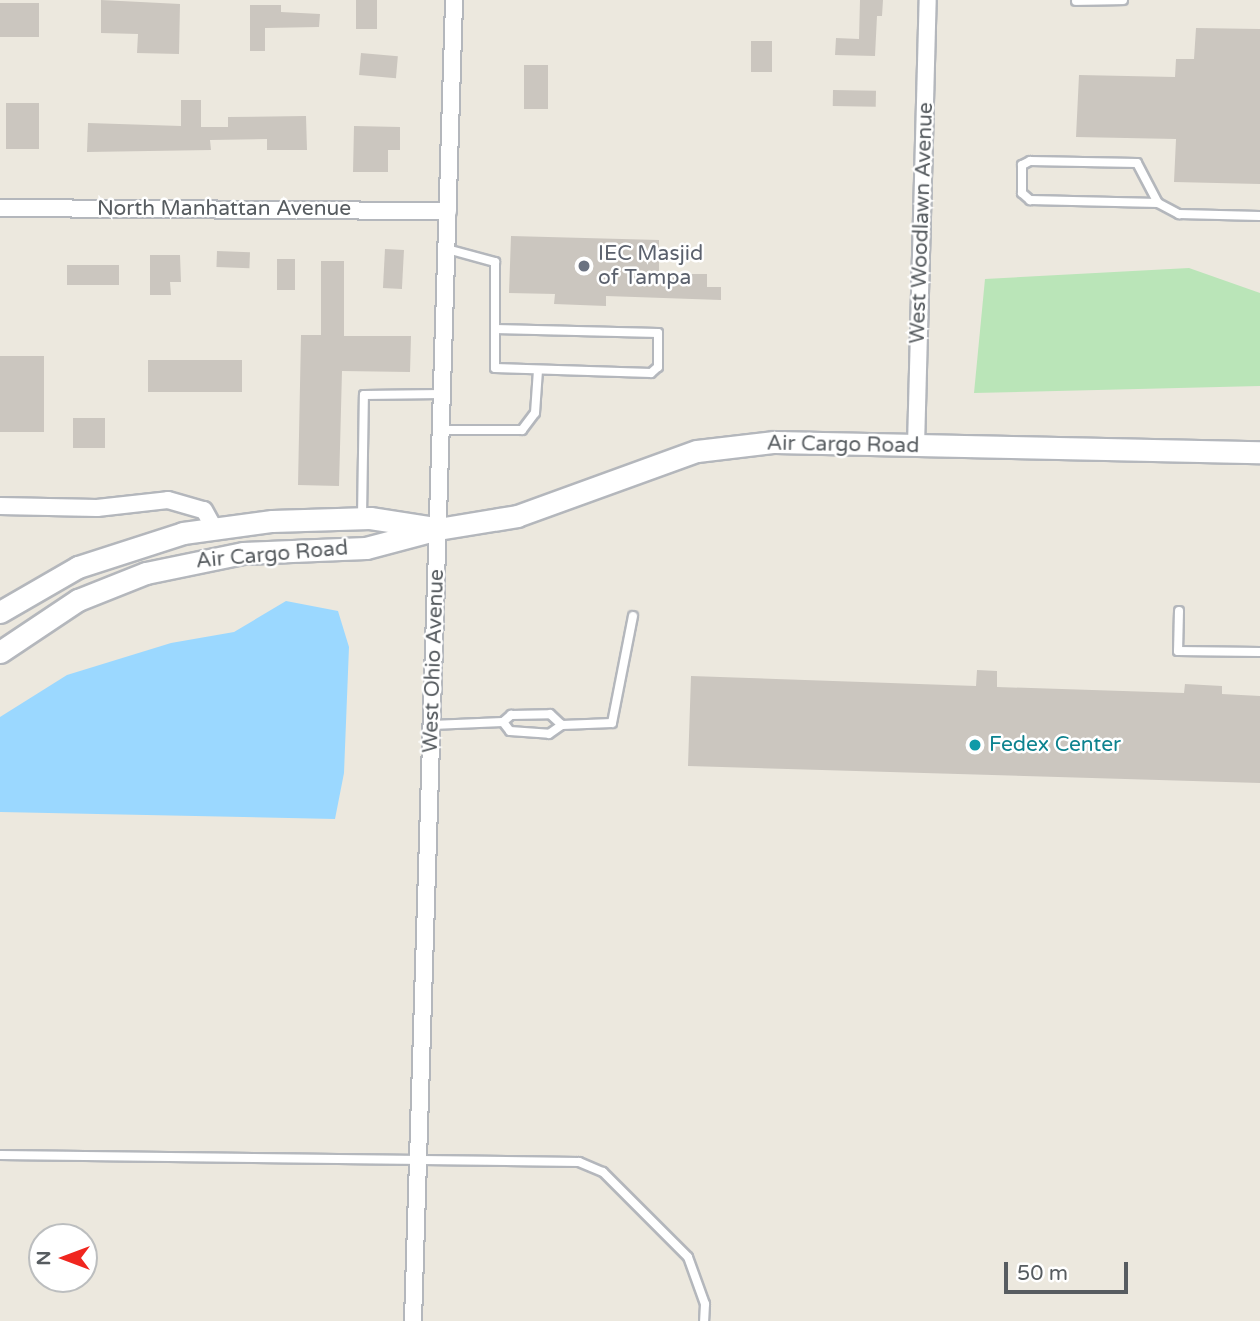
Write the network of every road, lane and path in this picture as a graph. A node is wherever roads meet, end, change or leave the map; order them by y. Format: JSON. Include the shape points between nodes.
{"nodes":[{"id":1,"x":454,"y":0,"type":"edge"},
{"id":2,"x":928,"y":0,"type":"edge"},
{"id":3,"x":1123,"y":0,"type":"edge"},
{"id":4,"x":1076,"y":1,"type":"edge"},
{"id":5,"x":1158,"y":202,"type":"junction"},
{"id":6,"x":0,"y":208,"type":"edge"},
{"id":7,"x":448,"y":211,"type":"junction"},
{"id":8,"x":1260,"y":216,"type":"edge"},
{"id":9,"x":447,"y":249,"type":"junction"},
{"id":10,"x":495,"y":329,"type":"junction"},
{"id":11,"x":538,"y":370,"type":"junction"},
{"id":12,"x":442,"y":394,"type":"junction"},
{"id":13,"x":441,"y":430,"type":"junction"},
{"id":14,"x":916,"y":446,"type":"junction"},
{"id":15,"x":1260,"y":452,"type":"edge"},
{"id":16,"x":0,"y":506,"type":"edge"},
{"id":17,"x":362,"y":518,"type":"junction"},
{"id":18,"x":214,"y":528,"type":"junction"},
{"id":19,"x":438,"y":529,"type":"junction"},
{"id":20,"x":1179,"y":611,"type":"dead end"},
{"id":21,"x":0,"y":612,"type":"edge"},
{"id":22,"x":633,"y":616,"type":"dead end"},
{"id":23,"x":0,"y":652,"type":"edge"},
{"id":24,"x":1260,"y":652,"type":"edge"},
{"id":25,"x":503,"y":722,"type":"junction"},
{"id":26,"x":432,"y":725,"type":"junction"},
{"id":27,"x":562,"y":725,"type":"junction"},
{"id":28,"x":0,"y":1154,"type":"edge"},
{"id":29,"x":418,"y":1157,"type":"junction"},
{"id":30,"x":413,"y":1321,"type":"edge"},
{"id":31,"x":705,"y":1321,"type":"edge"}],
"edges":[{"from":1,"to":7,"type":"street","name":"West Ohio Avenue"},
{"from":2,"to":14,"type":"street","name":"West Woodlawn Avenue"},
{"from":3,"to":4,"type":"lane"},
{"from":5,"to":5,"type":"lane","via":[[1137,163],[1030,161],[1022,165],[1022,193],[1030,200]]},
{"from":5,"to":8,"type":"lane","via":[[1179,214]]},
{"from":6,"to":7,"type":"street","name":"North Manhattan Avenue"},
{"from":7,"to":9,"type":"street","name":"West Ohio Avenue"},
{"from":9,"to":10,"type":"lane","via":[[495,262]]},
{"from":9,"to":12,"type":"street","name":"West Ohio Avenue"},
{"from":10,"to":11,"type":"lane","via":[[495,369]]},
{"from":10,"to":11,"type":"lane","via":[[657,333],[657,367],[651,373]]},
{"from":11,"to":13,"type":"lane","via":[[535,413],[522,430]]},
{"from":12,"to":13,"type":"street","name":"West Ohio Avenue"},
{"from":12,"to":17,"type":"lane","via":[[364,395]]},
{"from":13,"to":19,"type":"street","name":"West Ohio Avenue"},
{"from":14,"to":15,"type":"street","name":"Air Cargo Road"},
{"from":14,"to":19,"type":"street","name":"Air Cargo Road","via":[[774,442],[697,451],[517,516]]},
{"from":16,"to":18,"type":"street","via":[[97,508],[168,500],[204,510]]},
{"from":17,"to":18,"type":"street","name":"Air Cargo Road"},
{"from":17,"to":19,"type":"street","name":"Air Cargo Road"},
{"from":18,"to":21,"type":"street","name":"Air Cargo Road","via":[[124,550],[78,567]]},
{"from":19,"to":23,"type":"street","name":"Air Cargo Road","via":[[366,548],[243,553],[146,573],[78,600]]},
{"from":19,"to":26,"type":"street","name":"West Ohio Avenue"},
{"from":20,"to":24,"type":"lane","via":[[1178,651]]},
{"from":22,"to":27,"type":"lane","via":[[612,723]]},
{"from":25,"to":26,"type":"lane"},
{"from":25,"to":27,"type":"lane","via":[[511,715],[550,714]]},
{"from":25,"to":27,"type":"lane","via":[[510,731],[549,734]]},
{"from":26,"to":29,"type":"street","name":"West Ohio Avenue"},
{"from":28,"to":29,"type":"lane"},
{"from":29,"to":30,"type":"street","name":"West Ohio Avenue"},
{"from":29,"to":31,"type":"lane","via":[[579,1162],[603,1172],[688,1257],[705,1304]]}]}
